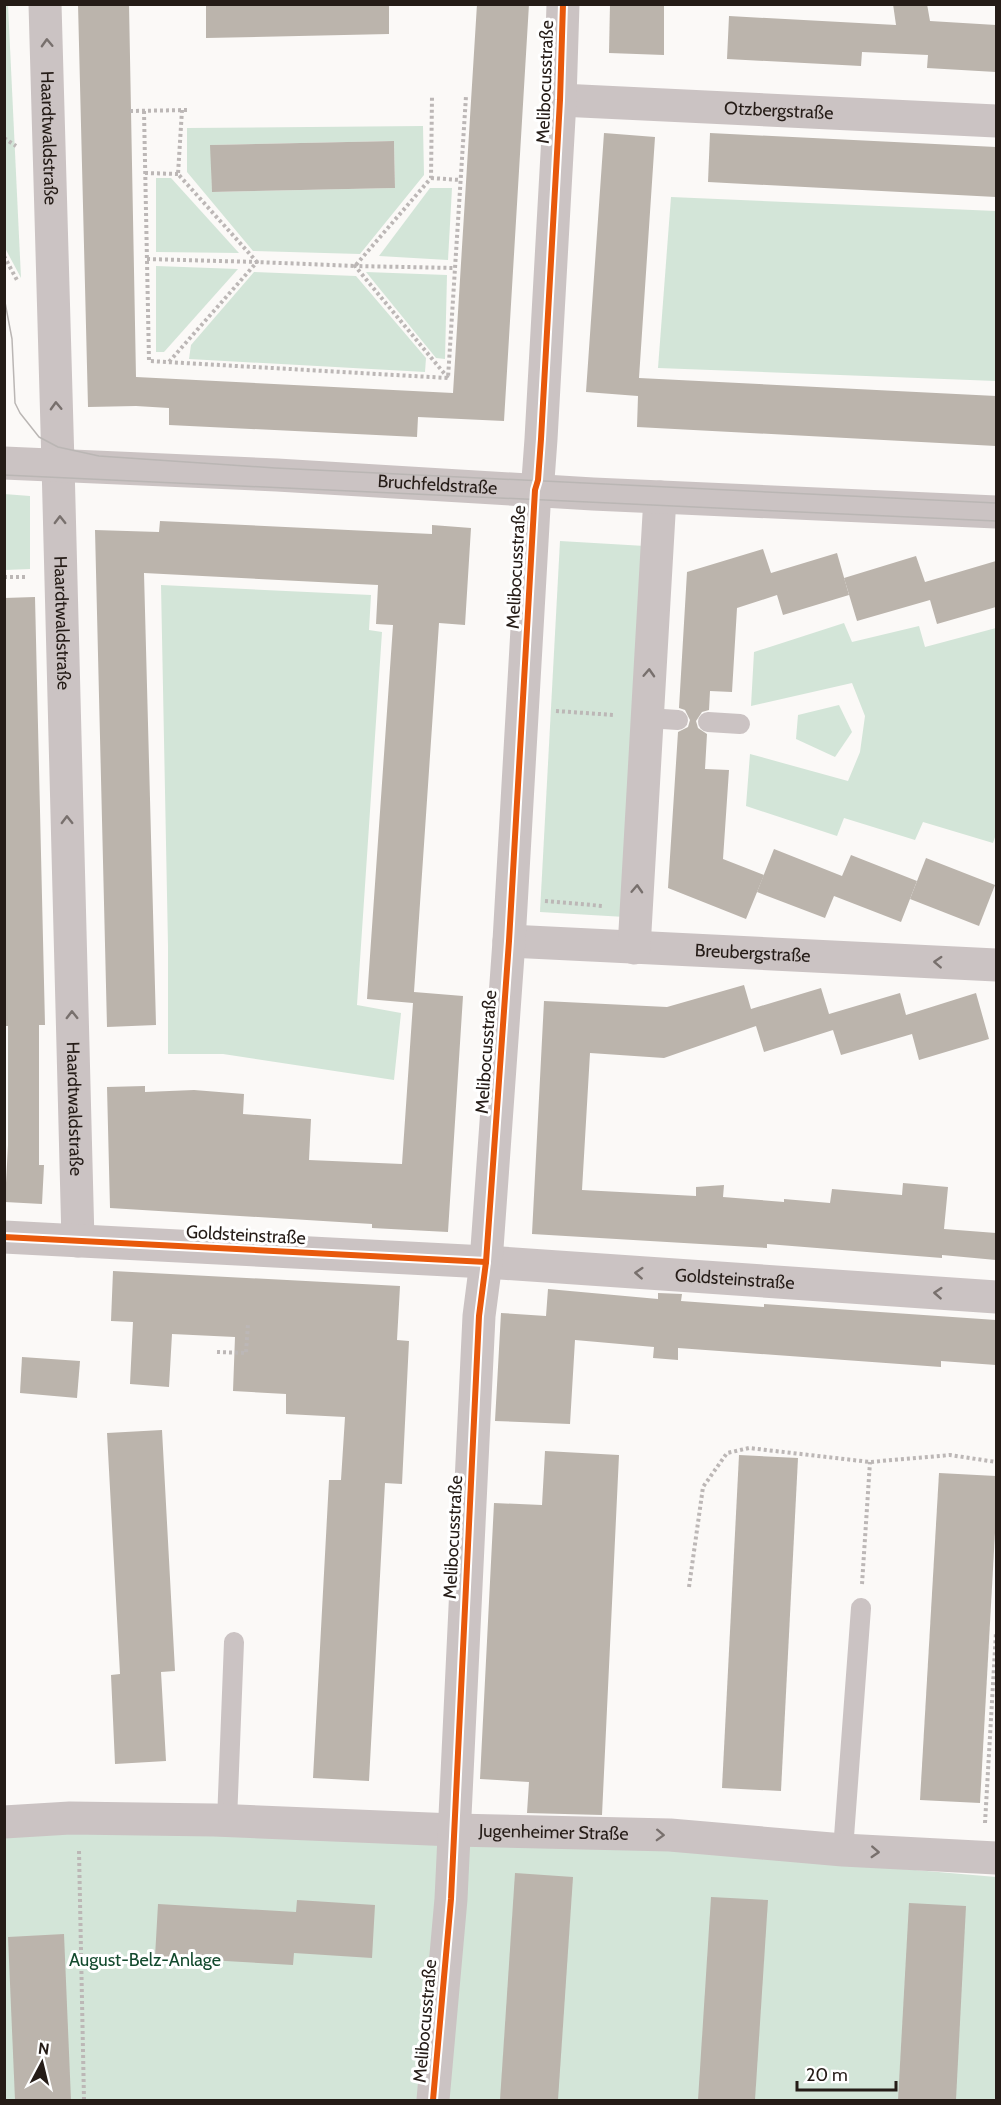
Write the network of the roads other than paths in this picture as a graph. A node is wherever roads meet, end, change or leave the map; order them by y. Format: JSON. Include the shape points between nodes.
{"nodes":[{"id":1,"x":45,"y":4,"type":"edge"},
{"id":2,"x":563,"y":4,"type":"edge"},
{"id":3,"x":560,"y":100,"type":"junction"},
{"id":4,"x":996,"y":121,"type":"edge"},
{"id":5,"x":4,"y":463,"type":"edge"},
{"id":6,"x":58,"y":464,"type":"junction"},
{"id":7,"x":535,"y":490,"type":"junction"},
{"id":8,"x":660,"y":497,"type":"junction"},
{"id":9,"x":996,"y":512,"type":"edge"},
{"id":10,"x":708,"y":722,"type":"dead end"},
{"id":11,"x":740,"y":724,"type":"dead end"},
{"id":12,"x":509,"y":941,"type":"junction"},
{"id":13,"x":634,"y":948,"type":"junction"},
{"id":14,"x":996,"y":965,"type":"edge"},
{"id":15,"x":4,"y":1237,"type":"edge"},
{"id":16,"x":78,"y":1241,"type":"junction"},
{"id":17,"x":486,"y":1262,"type":"junction"},
{"id":18,"x":996,"y":1297,"type":"edge"},
{"id":19,"x":861,"y":1608,"type":"road end"},
{"id":20,"x":234,"y":1642,"type":"dead end"},
{"id":21,"x":227,"y":1821,"type":"junction"},
{"id":22,"x":4,"y":1822,"type":"edge"},
{"id":23,"x":454,"y":1830,"type":"junction"},
{"id":24,"x":843,"y":1850,"type":"junction"},
{"id":25,"x":990,"y":1858,"type":"edge"},
{"id":26,"x":433,"y":2100,"type":"edge"}],
"edges":[{"from":6,"to":1,"type":"street","name":"Haardtwaldstraße","one_way":true},
{"from":2,"to":3,"type":"street","name":"Melibocusstraße"},
{"from":3,"to":4,"type":"street","name":"Otzbergstraße"},
{"from":3,"to":7,"type":"street","name":"Melibocusstraße"},
{"from":5,"to":6,"type":"street","name":"Bruchfeldstraße"},
{"from":6,"to":7,"type":"street","name":"Bruchfeldstraße"},
{"from":16,"to":6,"type":"street","name":"Haardtwaldstraße","one_way":true},
{"from":7,"to":8,"type":"street","name":"Bruchfeldstraße"},
{"from":7,"to":12,"type":"street","name":"Melibocusstraße"},
{"from":8,"to":9,"type":"street","name":"Bruchfeldstraße"},
{"from":13,"to":8,"type":"street","one_way":true,"via":[[663,719]]},
{"from":10,"to":11,"type":"lane"},
{"from":12,"to":13,"type":"street","name":"Breubergstraße"},
{"from":12,"to":17,"type":"street","name":"Melibocusstraße"},
{"from":14,"to":13,"type":"street","name":"Breubergstraße","one_way":true},
{"from":15,"to":16,"type":"street","name":"Goldsteinstraße"},
{"from":16,"to":17,"type":"street","name":"Goldsteinstraße"},
{"from":18,"to":17,"type":"street","name":"Goldsteinstraße","one_way":true},
{"from":17,"to":23,"type":"street","name":"Melibocusstraße","via":[[479,1316]]},
{"from":19,"to":24,"type":"lane"},
{"from":20,"to":21,"type":"lane"},
{"from":21,"to":22,"type":"street","name":"Jugenheimer Straße","via":[[70,1818]]},
{"from":21,"to":23,"type":"street","name":"Jugenheimer Straße"},
{"from":23,"to":24,"type":"street","name":"Jugenheimer Straße","one_way":true,"via":[[670,1835]]},
{"from":23,"to":26,"type":"street","name":"Melibocusstraße"},
{"from":24,"to":25,"type":"street","name":"Jugenheimer Straße","one_way":true}]}
